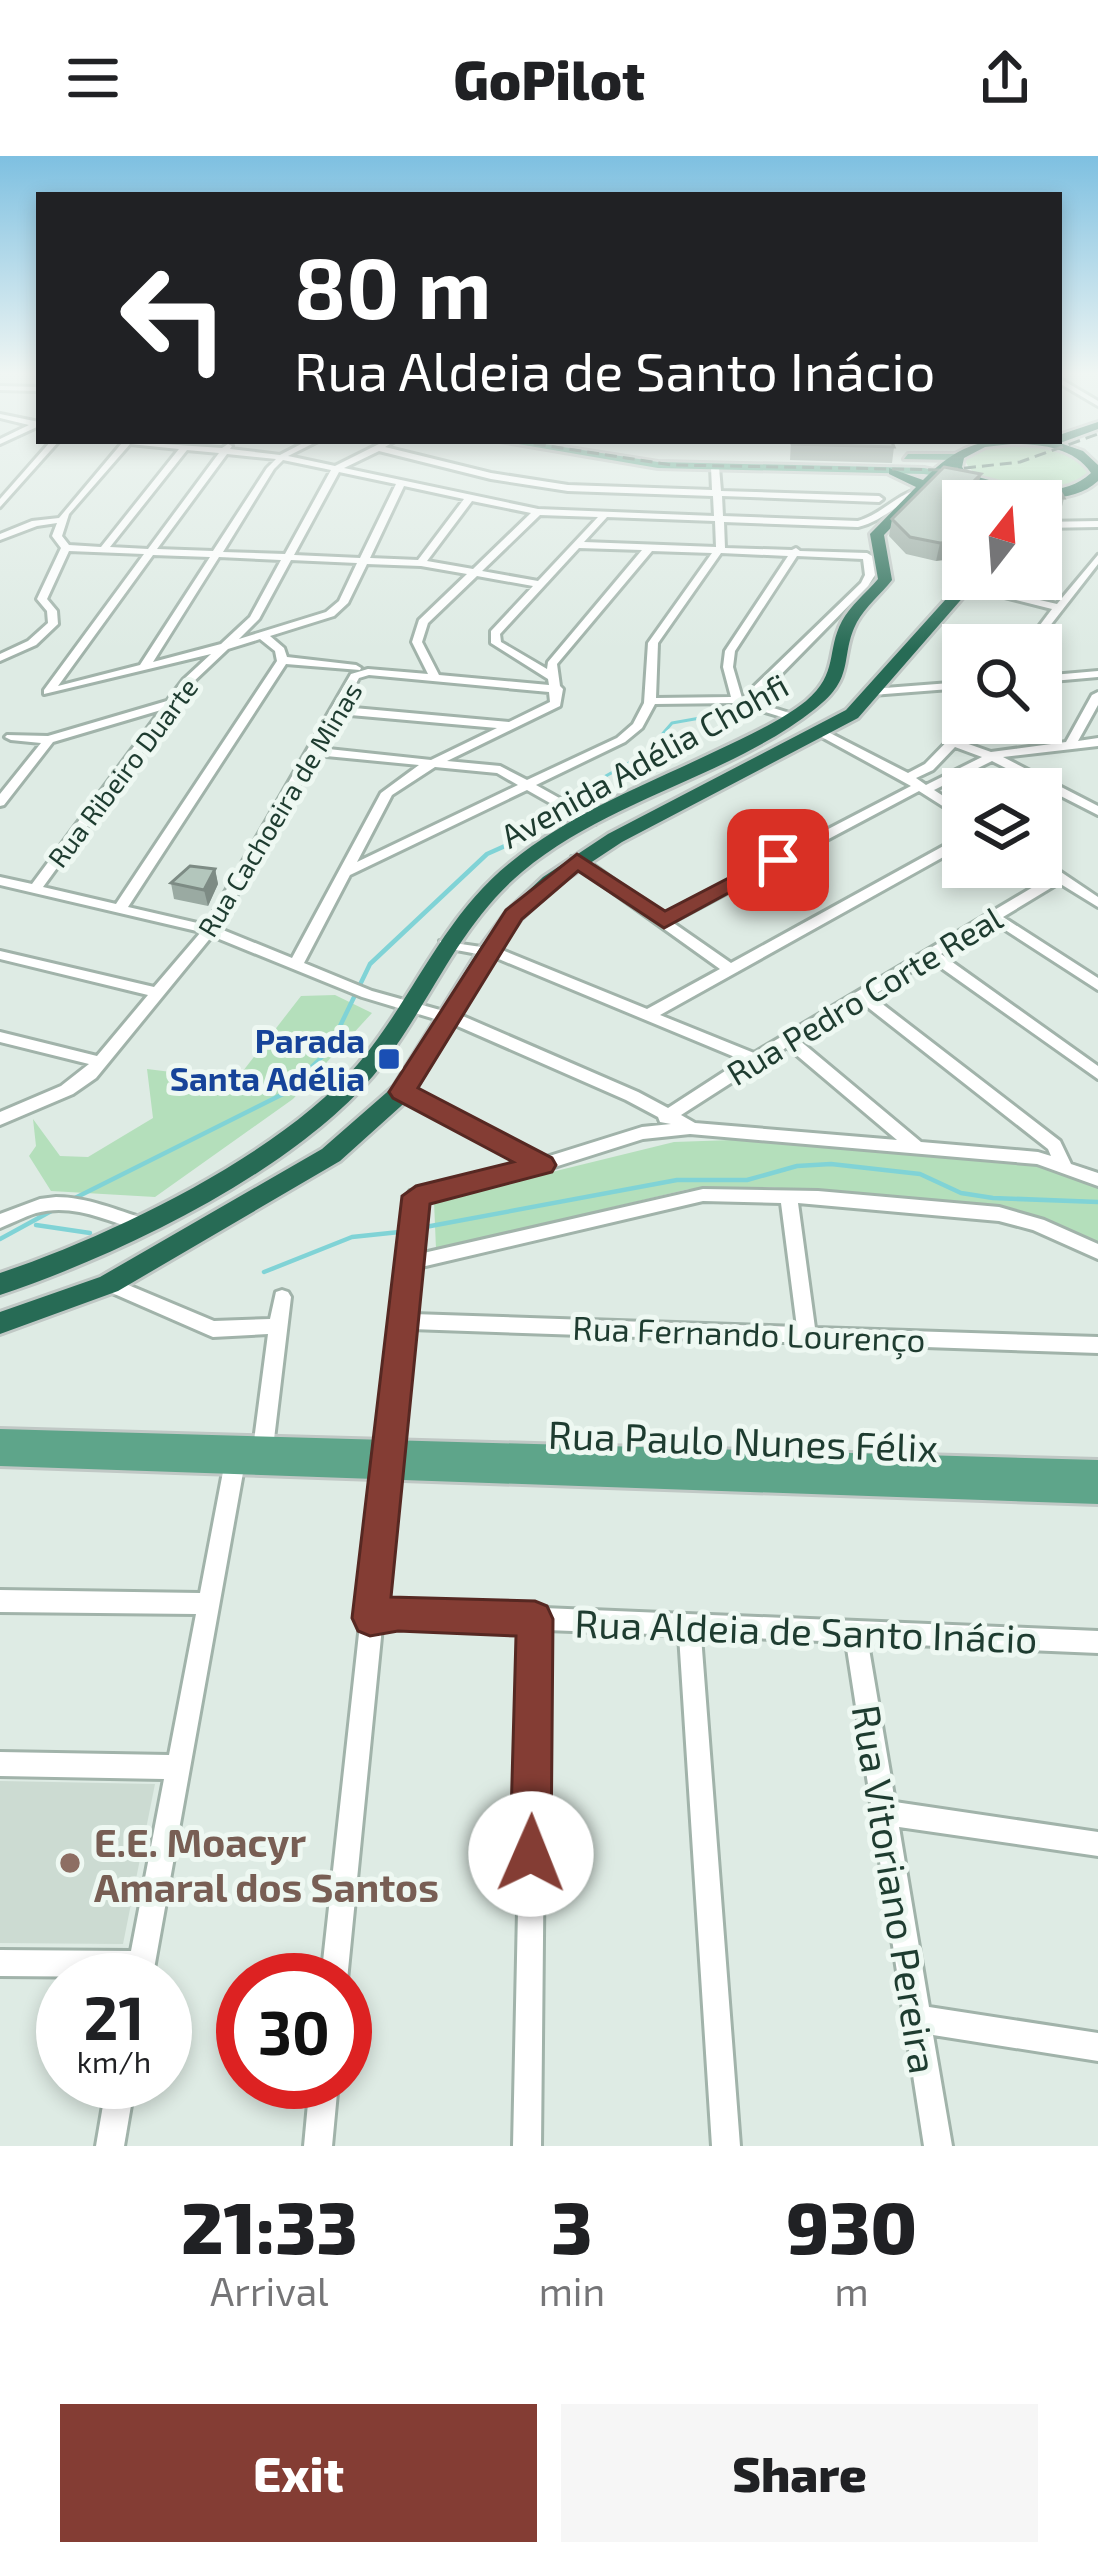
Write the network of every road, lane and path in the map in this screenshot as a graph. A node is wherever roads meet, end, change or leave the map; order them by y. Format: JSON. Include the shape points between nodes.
{"nodes":[{"id":1,"x":36,"y":464,"type":"edge"},
{"id":2,"x":106,"y":464,"type":"edge"},
{"id":3,"x":172,"y":464,"type":"edge"},
{"id":4,"x":214,"y":464,"type":"edge"},
{"id":5,"x":277,"y":464,"type":"edge"},
{"id":6,"x":314,"y":464,"type":"edge"},
{"id":7,"x":346,"y":464,"type":"edge"},
{"id":8,"x":450,"y":464,"type":"edge"},
{"id":9,"x":636,"y":464,"type":"edge"},
{"id":10,"x":949,"y":464,"type":"edge"},
{"id":11,"x":956,"y":464,"type":"edge"},
{"id":12,"x":715,"y":467,"type":"junction"},
{"id":13,"x":338,"y":468,"type":"junction"},
{"id":14,"x":893,"y":471,"type":"joint"},
{"id":15,"x":1097,"y":473,"type":"edge"},
{"id":16,"x":962,"y":477,"type":"junction"},
{"id":17,"x":974,"y":480,"type":"edge"},
{"id":18,"x":401,"y":483,"type":"junction"},
{"id":19,"x":928,"y":483,"type":"junction"},
{"id":20,"x":0,"y":487,"type":"edge"},
{"id":21,"x":16,"y":487,"type":"junction"},
{"id":22,"x":1062,"y":491,"type":"edge"},
{"id":23,"x":718,"y":494,"type":"junction"},
{"id":24,"x":879,"y":499,"type":"dead end"},
{"id":25,"x":468,"y":500,"type":"junction"},
{"id":26,"x":0,"y":504,"type":"edge"},
{"id":27,"x":538,"y":512,"type":"junction"},
{"id":28,"x":603,"y":517,"type":"junction"},
{"id":29,"x":61,"y":520,"type":"junction"},
{"id":30,"x":719,"y":520,"type":"junction"},
{"id":31,"x":1062,"y":524,"type":"edge"},
{"id":32,"x":1098,"y":524,"type":"edge"},
{"id":33,"x":0,"y":537,"type":"edge"},
{"id":34,"x":577,"y":545,"type":"junction"},
{"id":35,"x":66,"y":548,"type":"junction"},
{"id":36,"x":649,"y":548,"type":"junction"},
{"id":37,"x":104,"y":549,"type":"junction"},
{"id":38,"x":721,"y":549,"type":"junction"},
{"id":39,"x":148,"y":551,"type":"junction"},
{"id":40,"x":796,"y":551,"type":"junction"},
{"id":41,"x":216,"y":554,"type":"junction"},
{"id":42,"x":287,"y":557,"type":"junction"},
{"id":43,"x":1098,"y":558,"type":"edge"},
{"id":44,"x":363,"y":560,"type":"junction"},
{"id":45,"x":422,"y":563,"type":"junction"},
{"id":46,"x":474,"y":572,"type":"junction"},
{"id":47,"x":540,"y":584,"type":"junction"},
{"id":48,"x":1077,"y":585,"type":"junction"},
{"id":49,"x":1098,"y":590,"type":"edge"},
{"id":50,"x":954,"y":600,"type":"edge"},
{"id":51,"x":1030,"y":600,"type":"edge"},
{"id":52,"x":1059,"y":608,"type":"junction"},
{"id":53,"x":1046,"y":624,"type":"edge"},
{"id":54,"x":263,"y":636,"type":"junction"},
{"id":55,"x":222,"y":648,"type":"junction"},
{"id":56,"x":0,"y":658,"type":"edge"},
{"id":57,"x":283,"y":660,"type":"junction"},
{"id":58,"x":144,"y":668,"type":"junction"},
{"id":59,"x":356,"y":668,"type":"dead end"},
{"id":60,"x":1098,"y":674,"type":"edge"},
{"id":61,"x":1062,"y":677,"type":"edge"},
{"id":62,"x":435,"y":678,"type":"junction"},
{"id":63,"x":556,"y":684,"type":"junction"},
{"id":64,"x":942,"y":687,"type":"edge"},
{"id":65,"x":872,"y":692,"type":"junction"},
{"id":66,"x":1098,"y":695,"type":"edge"},
{"id":67,"x":650,"y":700,"type":"junction"},
{"id":68,"x":742,"y":701,"type":"junction"},
{"id":69,"x":173,"y":703,"type":"junction"},
{"id":70,"x":334,"y":710,"type":"junction"},
{"id":71,"x":792,"y":717,"type":"junction"},
{"id":72,"x":518,"y":726,"type":"junction"},
{"id":73,"x":822,"y":733,"type":"junction"},
{"id":74,"x":11,"y":736,"type":"dead end"},
{"id":75,"x":49,"y":740,"type":"junction"},
{"id":76,"x":1098,"y":742,"type":"edge"},
{"id":77,"x":952,"y":744,"type":"edge"},
{"id":78,"x":959,"y":744,"type":"edge"},
{"id":79,"x":1070,"y":745,"type":"junction"},
{"id":80,"x":311,"y":751,"type":"junction"},
{"id":81,"x":992,"y":756,"type":"junction"},
{"id":82,"x":436,"y":763,"type":"junction"},
{"id":83,"x":530,"y":783,"type":"junction"},
{"id":84,"x":918,"y":785,"type":"junction"},
{"id":85,"x":1098,"y":796,"type":"edge"},
{"id":86,"x":1074,"y":799,"type":"junction"},
{"id":87,"x":942,"y":801,"type":"edge"},
{"id":88,"x":0,"y":802,"type":"edge"},
{"id":89,"x":1098,"y":812,"type":"edge"},
{"id":90,"x":591,"y":820,"type":"junction"},
{"id":91,"x":942,"y":853,"type":"edge"},
{"id":92,"x":577,"y":860,"type":"junction"},
{"id":93,"x":344,"y":873,"type":"junction"},
{"id":94,"x":1062,"y":879,"type":"edge"},
{"id":95,"x":0,"y":881,"type":"edge"},
{"id":96,"x":1041,"y":888,"type":"edge"},
{"id":97,"x":34,"y":889,"type":"junction"},
{"id":98,"x":1094,"y":898,"type":"edge"},
{"id":99,"x":121,"y":909,"type":"junction"},
{"id":100,"x":994,"y":916,"type":"junction"},
{"id":101,"x":664,"y":921,"type":"junction"},
{"id":102,"x":210,"y":930,"type":"junction"},
{"id":103,"x":445,"y":944,"type":"junction"},
{"id":104,"x":488,"y":951,"type":"junction"},
{"id":105,"x":931,"y":953,"type":"junction"},
{"id":106,"x":0,"y":955,"type":"edge"},
{"id":107,"x":296,"y":964,"type":"junction"},
{"id":108,"x":731,"y":971,"type":"junction"},
{"id":109,"x":1098,"y":985,"type":"edge"},
{"id":110,"x":158,"y":993,"type":"junction"},
{"id":111,"x":861,"y":995,"type":"junction"},
{"id":112,"x":427,"y":1013,"type":"junction"},
{"id":113,"x":650,"y":1014,"type":"junction"},
{"id":114,"x":0,"y":1036,"type":"edge"},
{"id":115,"x":788,"y":1039,"type":"junction"},
{"id":116,"x":754,"y":1059,"type":"junction"},
{"id":117,"x":101,"y":1062,"type":"junction"},
{"id":118,"x":1098,"y":1075,"type":"edge"},
{"id":119,"x":402,"y":1092,"type":"junction"},
{"id":120,"x":671,"y":1116,"type":"junction"},
{"id":121,"x":0,"y":1119,"type":"edge"},
{"id":122,"x":690,"y":1128,"type":"junction"},
{"id":123,"x":642,"y":1133,"type":"junction"},
{"id":124,"x":916,"y":1147,"type":"junction"},
{"id":125,"x":1063,"y":1164,"type":"junction"},
{"id":126,"x":542,"y":1165,"type":"junction"},
{"id":127,"x":1098,"y":1180,"type":"edge"},
{"id":128,"x":789,"y":1196,"type":"junction"},
{"id":129,"x":0,"y":1221,"type":"edge"},
{"id":130,"x":140,"y":1224,"type":"junction"},
{"id":131,"x":1098,"y":1252,"type":"edge"},
{"id":132,"x":407,"y":1259,"type":"junction"},
{"id":133,"x":0,"y":1284,"type":"edge"},
{"id":134,"x":109,"y":1284,"type":"junction"},
{"id":135,"x":282,"y":1297,"type":"dead end"},
{"id":136,"x":401,"y":1321,"type":"junction"},
{"id":137,"x":0,"y":1323,"type":"edge"},
{"id":138,"x":277,"y":1326,"type":"junction"},
{"id":139,"x":806,"y":1335,"type":"junction"},
{"id":140,"x":1098,"y":1345,"type":"edge"},
{"id":141,"x":0,"y":1440,"type":"edge"},
{"id":142,"x":249,"y":1455,"type":"junction"},
{"id":143,"x":0,"y":1456,"type":"edge"},
{"id":144,"x":386,"y":1458,"type":"junction"},
{"id":145,"x":1098,"y":1472,"type":"edge"},
{"id":146,"x":1098,"y":1492,"type":"edge"},
{"id":147,"x":0,"y":1601,"type":"edge"},
{"id":148,"x":208,"y":1604,"type":"junction"},
{"id":149,"x":370,"y":1618,"type":"junction"},
{"id":150,"x":535,"y":1619,"type":"junction"},
{"id":151,"x":689,"y":1626,"type":"junction"},
{"id":152,"x":855,"y":1632,"type":"junction"},
{"id":153,"x":1098,"y":1642,"type":"edge"},
{"id":154,"x":0,"y":1764,"type":"edge"},
{"id":155,"x":177,"y":1767,"type":"junction"},
{"id":156,"x":885,"y":1814,"type":"junction"},
{"id":157,"x":1098,"y":1844,"type":"edge"},
{"id":158,"x":144,"y":1953,"type":"edge"},
{"id":159,"x":337,"y":1953,"type":"edge"},
{"id":160,"x":0,"y":1963,"type":"edge"},
{"id":161,"x":36,"y":1965,"type":"edge"},
{"id":162,"x":918,"y":2019,"type":"junction"},
{"id":163,"x":1098,"y":2048,"type":"edge"},
{"id":164,"x":117,"y":2109,"type":"edge"},
{"id":165,"x":321,"y":2109,"type":"edge"},
{"id":166,"x":110,"y":2146,"type":"edge"},
{"id":167,"x":318,"y":2146,"type":"edge"},
{"id":168,"x":527,"y":2146,"type":"edge"},
{"id":169,"x":726,"y":2146,"type":"edge"},
{"id":170,"x":938,"y":2146,"type":"edge"}],
"edges":[{"from":1,"to":21,"type":"street"},
{"from":2,"to":29,"type":"street"},
{"from":3,"to":37,"type":"street"},
{"from":4,"to":39,"type":"street"},
{"from":5,"to":41,"type":"street"},
{"from":6,"to":13,"type":"street"},
{"from":7,"to":13,"type":"street"},
{"from":8,"to":23,"type":"street","via":[[548,485]]},
{"from":9,"to":12,"type":"main road"},
{"from":10,"to":19,"type":"highway","name":"Avenida Adélia Chohfi"},
{"from":11,"to":16,"type":"highway"},
{"from":12,"to":14,"type":"main road"},
{"from":12,"to":23,"type":"street"},
{"from":13,"to":18,"type":"street"},
{"from":13,"to":42,"type":"street","name":"Rua Ribeiro Duarte"},
{"from":14,"to":19,"type":"highway"},
{"from":15,"to":22,"type":"highway"},
{"from":16,"to":17,"type":"highway"},
{"from":16,"to":19,"type":"main road"},
{"from":18,"to":25,"type":"street"},
{"from":18,"to":44,"type":"street"},
{"from":19,"to":30,"type":"street","via":[[872,523]]},
{"from":19,"to":71,"type":"highway","name":"Avenida Adélia Chohfi","via":[[877,534],[885,580],[849,622],[837,675]]},
{"from":20,"to":21,"type":"street"},
{"from":21,"to":26,"type":"street"},
{"from":23,"to":24,"type":"street"},
{"from":23,"to":30,"type":"street"},
{"from":25,"to":27,"type":"street"},
{"from":25,"to":45,"type":"street"},
{"from":27,"to":28,"type":"street"},
{"from":27,"to":46,"type":"street"},
{"from":28,"to":30,"type":"street"},
{"from":28,"to":34,"type":"street"},
{"from":29,"to":33,"type":"street"},
{"from":29,"to":35,"type":"street","via":[[57,536]]},
{"from":30,"to":38,"type":"street"},
{"from":31,"to":32,"type":"street"},
{"from":34,"to":36,"type":"street"},
{"from":34,"to":47,"type":"street"},
{"from":35,"to":37,"type":"street"},
{"from":35,"to":56,"type":"street","via":[[42,599],[54,617],[50,628]]},
{"from":36,"to":38,"type":"street"},
{"from":36,"to":63,"type":"street","via":[[556,657]]},
{"from":37,"to":39,"type":"street"},
{"from":38,"to":40,"type":"street"},
{"from":38,"to":67,"type":"street","via":[[653,643]]},
{"from":39,"to":41,"type":"street"},
{"from":39,"to":58,"type":"street","via":[[48,692]]},
{"from":40,"to":68,"type":"street","via":[[730,651]]},
{"from":40,"to":68,"type":"street","via":[[857,553],[868,559],[865,584]]},
{"from":41,"to":42,"type":"street"},
{"from":41,"to":58,"type":"street"},
{"from":42,"to":44,"type":"street"},
{"from":42,"to":55,"type":"street","name":"Rua Ribeiro Duarte","via":[[254,619]]},
{"from":43,"to":48,"type":"street"},
{"from":44,"to":45,"type":"street"},
{"from":44,"to":54,"type":"street","via":[[337,609]]},
{"from":45,"to":46,"type":"street"},
{"from":46,"to":47,"type":"street"},
{"from":46,"to":62,"type":"street","via":[[420,628],[419,651]]},
{"from":47,"to":63,"type":"street","via":[[494,638]]},
{"from":48,"to":49,"type":"street"},
{"from":48,"to":52,"type":"street"},
{"from":50,"to":65,"type":"highway","name":"Avenida Adélia Chohfi"},
{"from":51,"to":52,"type":"street"},
{"from":52,"to":53,"type":"street"},
{"from":54,"to":55,"type":"street"},
{"from":54,"to":57,"type":"street"},
{"from":55,"to":58,"type":"street"},
{"from":55,"to":69,"type":"street","name":"Rua Ribeiro Duarte"},
{"from":57,"to":59,"type":"street","name":"Rua Cachoeira de Minas"},
{"from":57,"to":99,"type":"street"},
{"from":60,"to":61,"type":"street"},
{"from":62,"to":63,"type":"street","name":"Rua Cachoeira de Minas"},
{"from":62,"to":70,"type":"street","name":"Rua Cachoeira de Minas","via":[[358,674]]},
{"from":63,"to":72,"type":"street","via":[[556,704]]},
{"from":64,"to":65,"type":"street"},
{"from":65,"to":73,"type":"highway","name":"Avenida Adélia Chohfi"},
{"from":66,"to":79,"type":"street"},
{"from":67,"to":68,"type":"street"},
{"from":67,"to":83,"type":"street","via":[[627,736]]},
{"from":68,"to":71,"type":"street"},
{"from":69,"to":75,"type":"street"},
{"from":69,"to":97,"type":"street","name":"Rua Ribeiro Duarte"},
{"from":70,"to":72,"type":"street"},
{"from":70,"to":80,"type":"street","name":"Rua Cachoeira de Minas"},
{"from":71,"to":90,"type":"highway","name":"Avenida Adélia Chohfi"},
{"from":72,"to":82,"type":"street"},
{"from":73,"to":84,"type":"street"},
{"from":73,"to":92,"type":"highway","name":"Avenida Adélia Chohfi"},
{"from":74,"to":75,"type":"street"},
{"from":75,"to":88,"type":"street"},
{"from":76,"to":79,"type":"street"},
{"from":77,"to":84,"type":"street"},
{"from":78,"to":81,"type":"street"},
{"from":79,"to":81,"type":"street"},
{"from":80,"to":82,"type":"street"},
{"from":80,"to":102,"type":"street","name":"Rua Cachoeira de Minas"},
{"from":81,"to":84,"type":"street"},
{"from":81,"to":86,"type":"street"},
{"from":82,"to":83,"type":"street","via":[[500,770]]},
{"from":82,"to":93,"type":"street","via":[[379,802]]},
{"from":83,"to":90,"type":"street"},
{"from":83,"to":93,"type":"street"},
{"from":84,"to":87,"type":"street"},
{"from":84,"to":101,"type":"street"},
{"from":85,"to":86,"type":"street"},
{"from":86,"to":89,"type":"street"},
{"from":90,"to":103,"type":"highway","name":"Avenida Adélia Chohfi","via":[[517,866]]},
{"from":91,"to":108,"type":"street"},
{"from":92,"to":101,"type":"street"},
{"from":92,"to":104,"type":"highway","name":"Avenida Adélia Chohfi","via":[[514,915]]},
{"from":93,"to":107,"type":"street"},
{"from":94,"to":98,"type":"street"},
{"from":95,"to":97,"type":"street"},
{"from":96,"to":100,"type":"street","name":"Rua Pedro Corte Real"},
{"from":97,"to":99,"type":"street"},
{"from":99,"to":102,"type":"street"},
{"from":100,"to":105,"type":"street","name":"Rua Pedro Corte Real"},
{"from":100,"to":109,"type":"street"},
{"from":101,"to":108,"type":"street"},
{"from":102,"to":107,"type":"street"},
{"from":102,"to":110,"type":"street","name":"Rua Cachoeira de Minas"},
{"from":103,"to":104,"type":"street"},
{"from":103,"to":112,"type":"highway","name":"Avenida Adélia Chohfi"},
{"from":104,"to":112,"type":"highway","name":"Avenida Adélia Chohfi"},
{"from":104,"to":113,"type":"street"},
{"from":105,"to":111,"type":"street","name":"Rua Pedro Corte Real"},
{"from":105,"to":118,"type":"street"},
{"from":106,"to":110,"type":"street"},
{"from":107,"to":112,"type":"street"},
{"from":108,"to":113,"type":"street"},
{"from":110,"to":117,"type":"street","name":"Rua Cachoeira de Minas"},
{"from":111,"to":115,"type":"street","name":"Rua Pedro Corte Real"},
{"from":111,"to":125,"type":"street","via":[[1054,1145]]},
{"from":112,"to":119,"type":"highway","name":"Avenida Adélia Chohfi"},
{"from":112,"to":120,"type":"street"},
{"from":112,"to":130,"type":"highway","name":"Avenida Adélia Chohfi","via":[[326,1110]]},
{"from":113,"to":116,"type":"street"},
{"from":114,"to":117,"type":"street"},
{"from":115,"to":116,"type":"street","name":"Rua Pedro Corte Real"},
{"from":115,"to":124,"type":"street"},
{"from":116,"to":120,"type":"street","name":"Rua Pedro Corte Real"},
{"from":117,"to":121,"type":"street","name":"Rua Cachoeira de Minas","via":[[67,1090]]},
{"from":119,"to":126,"type":"street"},
{"from":119,"to":134,"type":"highway","name":"Avenida Adélia Chohfi","via":[[307,1172]]},
{"from":120,"to":122,"type":"street"},
{"from":120,"to":123,"type":"street","name":"Rua Pedro Corte Real"},
{"from":122,"to":123,"type":"street"},
{"from":122,"to":124,"type":"street"},
{"from":123,"to":126,"type":"street"},
{"from":124,"to":125,"type":"street"},
{"from":125,"to":127,"type":"street"},
{"from":126,"to":132,"type":"street","via":[[423,1192]]},
{"from":128,"to":131,"type":"street","via":[[999,1214]]},
{"from":128,"to":132,"type":"street","via":[[664,1202]]},
{"from":128,"to":139,"type":"street"},
{"from":129,"to":130,"type":"street","via":[[36,1204],[68,1203]]},
{"from":130,"to":133,"type":"highway","name":"Avenida Adélia Chohfi"},
{"from":132,"to":136,"type":"street"},
{"from":134,"to":137,"type":"highway","name":"Avenida Adélia Chohfi"},
{"from":134,"to":138,"type":"street","via":[[213,1329]]},
{"from":135,"to":138,"type":"street"},
{"from":136,"to":139,"type":"street","name":"Rua Fernando Lourenço"},
{"from":136,"to":144,"type":"street"},
{"from":138,"to":142,"type":"street"},
{"from":139,"to":140,"type":"street","name":"Rua Fernando Lourenço"},
{"from":141,"to":142,"type":"main road"},
{"from":142,"to":143,"type":"main road"},
{"from":142,"to":144,"type":"main road"},
{"from":142,"to":148,"type":"street"},
{"from":144,"to":145,"type":"main road","name":"Rua Paulo Nunes Félix"},
{"from":144,"to":146,"type":"main road","name":"Rua Paulo Nunes Félix"},
{"from":144,"to":149,"type":"street"},
{"from":147,"to":148,"type":"street"},
{"from":148,"to":155,"type":"street"},
{"from":149,"to":150,"type":"street","name":"Rua Aldeia de Santo Inácio"},
{"from":149,"to":159,"type":"street"},
{"from":150,"to":151,"type":"street","name":"Rua Aldeia de Santo Inácio"},
{"from":150,"to":168,"type":"street"},
{"from":151,"to":152,"type":"street","name":"Rua Aldeia de Santo Inácio"},
{"from":151,"to":169,"type":"street"},
{"from":152,"to":153,"type":"street","name":"Rua Aldeia de Santo Inácio"},
{"from":152,"to":156,"type":"street","name":"Rua Vitoriano Pereira"},
{"from":154,"to":155,"type":"street"},
{"from":155,"to":158,"type":"street"},
{"from":156,"to":157,"type":"street"},
{"from":156,"to":162,"type":"street","name":"Rua Vitoriano Pereira"},
{"from":160,"to":161,"type":"street"},
{"from":162,"to":163,"type":"street"},
{"from":162,"to":170,"type":"street","name":"Rua Vitoriano Pereira"},
{"from":164,"to":166,"type":"street"},
{"from":165,"to":167,"type":"street"}]}
